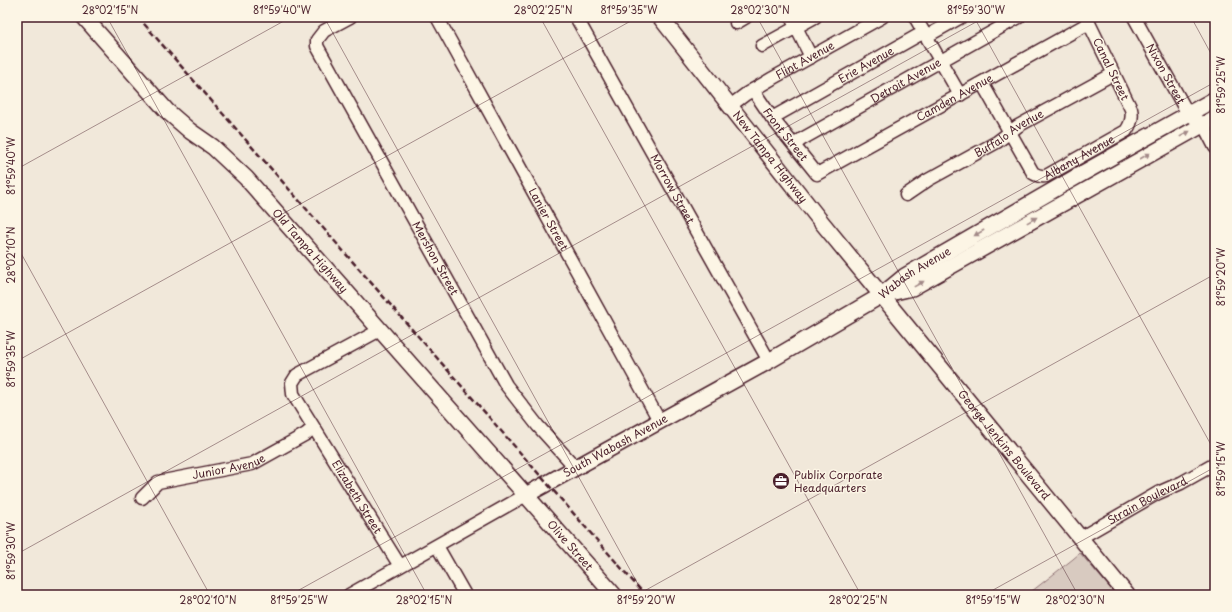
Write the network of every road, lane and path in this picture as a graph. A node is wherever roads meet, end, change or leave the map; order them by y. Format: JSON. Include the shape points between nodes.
{"nodes":[{"id":1,"x":84,"y":17,"type":"edge"},
{"id":2,"x":350,"y":17,"type":"edge"},
{"id":3,"x":437,"y":17,"type":"edge"},
{"id":4,"x":576,"y":17,"type":"edge"},
{"id":5,"x":660,"y":17,"type":"edge"},
{"id":6,"x":815,"y":17,"type":"edge"},
{"id":7,"x":882,"y":17,"type":"edge"},
{"id":8,"x":915,"y":17,"type":"edge"},
{"id":9,"x":961,"y":17,"type":"edge"},
{"id":10,"x":1019,"y":17,"type":"edge"},
{"id":11,"x":1134,"y":17,"type":"edge"},
{"id":12,"x":1087,"y":20,"type":"edge"},
{"id":13,"x":793,"y":22,"type":"edge"},
{"id":14,"x":924,"y":33,"type":"junction"},
{"id":15,"x":762,"y":46,"type":"dead end"},
{"id":16,"x":811,"y":57,"type":"junction"},
{"id":17,"x":942,"y":61,"type":"junction"},
{"id":18,"x":1113,"y":74,"type":"junction"},
{"id":19,"x":982,"y":83,"type":"junction"},
{"id":20,"x":753,"y":90,"type":"junction"},
{"id":21,"x":960,"y":95,"type":"junction"},
{"id":22,"x":1215,"y":99,"type":"edge"},
{"id":23,"x":730,"y":106,"type":"junction"},
{"id":24,"x":1188,"y":114,"type":"junction"},
{"id":25,"x":772,"y":118,"type":"junction"},
{"id":26,"x":1209,"y":121,"type":"edge"},
{"id":27,"x":1131,"y":122,"type":"joint"},
{"id":28,"x":1010,"y":132,"type":"junction"},
{"id":29,"x":794,"y":145,"type":"junction"},
{"id":30,"x":1215,"y":147,"type":"edge"},
{"id":31,"x":820,"y":173,"type":"joint"},
{"id":32,"x":1083,"y":173,"type":"junction"},
{"id":33,"x":1091,"y":187,"type":"junction"},
{"id":34,"x":906,"y":195,"type":"dead end"},
{"id":35,"x":882,"y":295,"type":"junction"},
{"id":36,"x":380,"y":330,"type":"junction"},
{"id":37,"x":769,"y":361,"type":"junction"},
{"id":38,"x":660,"y":422,"type":"junction"},
{"id":39,"x":314,"y":428,"type":"junction"},
{"id":40,"x":1215,"y":464,"type":"edge"},
{"id":41,"x":576,"y":468,"type":"junction"},
{"id":42,"x":526,"y":495,"type":"junction"},
{"id":43,"x":142,"y":498,"type":"dead end"},
{"id":44,"x":1080,"y":538,"type":"junction"},
{"id":45,"x":438,"y":546,"type":"junction"},
{"id":46,"x":400,"y":566,"type":"junction"},
{"id":47,"x":349,"y":595,"type":"edge"},
{"id":48,"x":465,"y":595,"type":"edge"},
{"id":49,"x":614,"y":595,"type":"edge"},
{"id":50,"x":1127,"y":595,"type":"edge"}],
"edges":[{"from":1,"to":36,"type":"main road","name":"Old Tampa Highway","via":[[167,111],[213,147],[246,178]]},
{"from":2,"to":41,"type":"street","name":"Mershon Street","via":[[324,31],[317,40],[317,46],[506,386]]},
{"from":3,"to":38,"type":"street","name":"Lanier Street"},
{"from":4,"to":37,"type":"street","name":"Morrow Street"},
{"from":5,"to":23,"type":"main road","name":"New Tampa Highway"},
{"from":6,"to":13,"type":"street"},
{"from":7,"to":16,"type":"street","name":"Flint Avenue"},
{"from":8,"to":14,"type":"street"},
{"from":9,"to":14,"type":"street","name":"Erie Avenue","via":[[929,35]]},
{"from":10,"to":17,"type":"street","name":"Detroit Avenue"},
{"from":11,"to":24,"type":"street","name":"Nixon Street"},
{"from":12,"to":18,"type":"street","name":"Canal Street"},
{"from":12,"to":19,"type":"street","name":"Camden Avenue"},
{"from":13,"to":15,"type":"street"},
{"from":13,"to":16,"type":"street"},
{"from":14,"to":17,"type":"street"},
{"from":14,"to":25,"type":"street","name":"Erie Avenue"},
{"from":16,"to":20,"type":"street","name":"Flint Avenue"},
{"from":17,"to":21,"type":"street"},
{"from":17,"to":29,"type":"street","name":"Detroit Avenue"},
{"from":18,"to":27,"type":"street","name":"Canal Street","via":[[1131,109]]},
{"from":18,"to":28,"type":"street","name":"Buffalo Avenue"},
{"from":19,"to":21,"type":"street","name":"Camden Avenue"},
{"from":19,"to":28,"type":"street","name":"Albany Avenue"},
{"from":20,"to":23,"type":"street","name":"Flint Avenue"},
{"from":20,"to":25,"type":"street","name":"Front Street"},
{"from":21,"to":31,"type":"street","name":"Camden Avenue"},
{"from":22,"to":24,"type":"main road","name":"Wabash Avenue"},
{"from":23,"to":35,"type":"main road","name":"New Tampa Highway"},
{"from":24,"to":26,"type":"street","name":"Nixon Street"},
{"from":24,"to":32,"type":"main road","name":"Wabash Avenue"},
{"from":25,"to":29,"type":"street","name":"Front Street"},
{"from":26,"to":30,"type":"street"},
{"from":33,"to":26,"type":"main road","name":"Wabash Avenue","one_way":true},
{"from":27,"to":28,"type":"street","name":"Albany Avenue","via":[[1126,131],[1042,177],[1033,173]]},
{"from":28,"to":34,"type":"street","name":"Buffalo Avenue"},
{"from":29,"to":31,"type":"street","name":"Front Street","via":[[817,174]]},
{"from":32,"to":33,"type":"main road"},
{"from":32,"to":35,"type":"main road","name":"Wabash Avenue","one_way":true,"via":[[905,276]]},
{"from":35,"to":33,"type":"main road","name":"Wabash Avenue","one_way":true,"via":[[912,288]]},
{"from":35,"to":37,"type":"main road","name":"South Wabash Avenue"},
{"from":35,"to":44,"type":"main road","name":"George Jenkins Boulevard"},
{"from":36,"to":39,"type":"street","name":"Elizabeth Street","via":[[296,375],[293,380],[293,394]]},
{"from":36,"to":42,"type":"main road","name":"Old Tampa Highway"},
{"from":37,"to":38,"type":"main road","name":"South Wabash Avenue"},
{"from":38,"to":41,"type":"main road","name":"South Wabash Avenue"},
{"from":39,"to":43,"type":"street","name":"Junior Avenue","via":[[252,464],[158,482]]},
{"from":39,"to":46,"type":"street","name":"Elizabeth Street"},
{"from":40,"to":44,"type":"street","name":"Strain Boulevard"},
{"from":41,"to":42,"type":"main road","name":"South Wabash Avenue"},
{"from":42,"to":45,"type":"street","name":"South Wabash Avenue"},
{"from":42,"to":49,"type":"main road","name":"Olive Street"},
{"from":44,"to":50,"type":"main road","name":"George Jenkins Boulevard"},
{"from":45,"to":46,"type":"street","name":"South Wabash Avenue"},
{"from":45,"to":48,"type":"street"},
{"from":46,"to":47,"type":"street","name":"South Wabash Avenue"}]}
